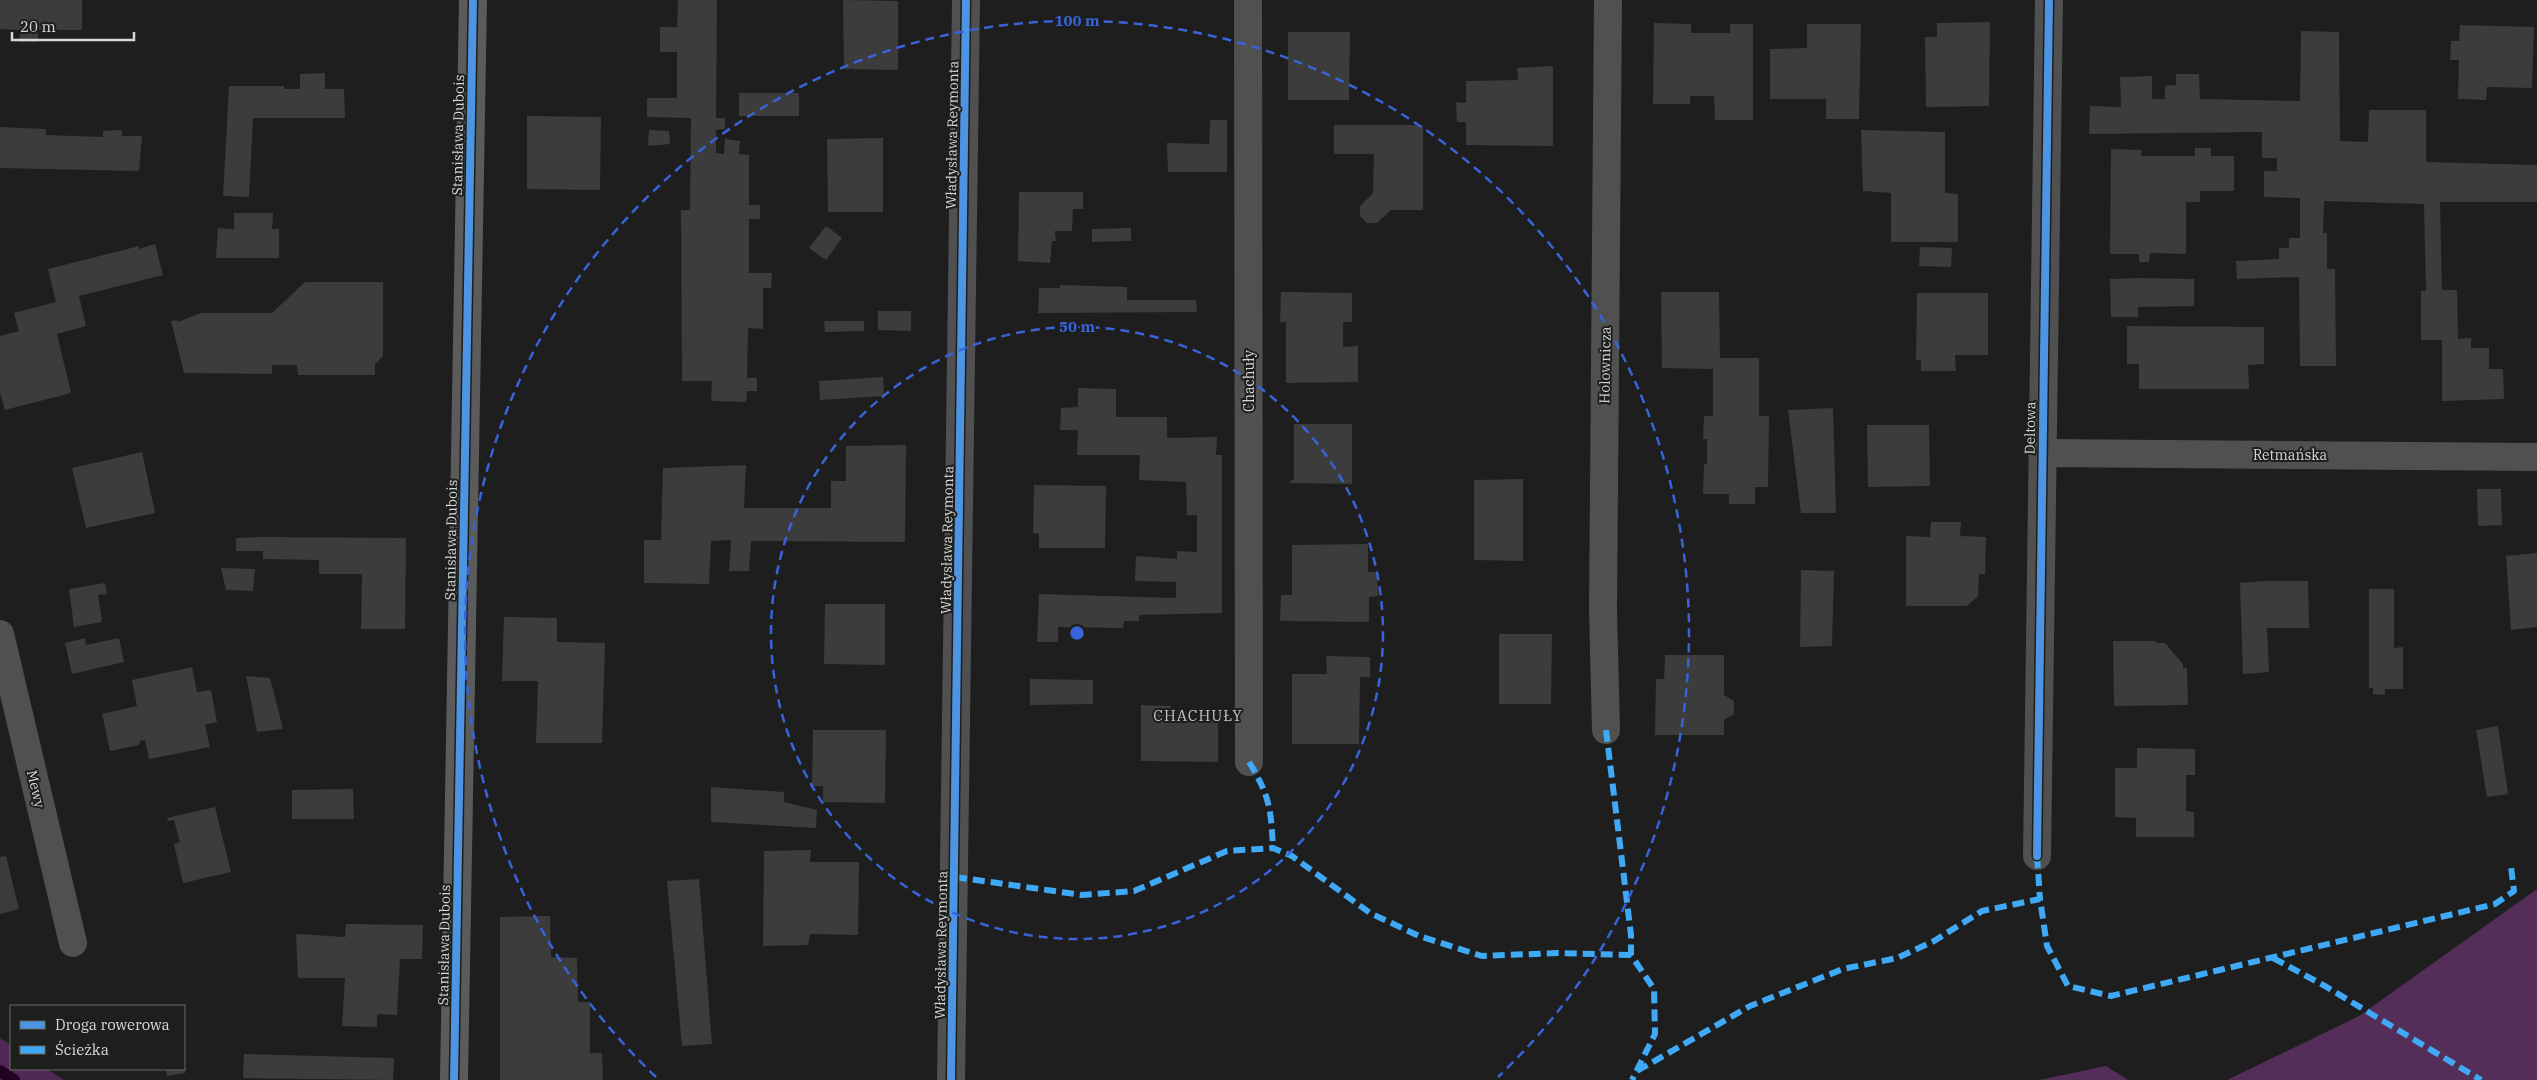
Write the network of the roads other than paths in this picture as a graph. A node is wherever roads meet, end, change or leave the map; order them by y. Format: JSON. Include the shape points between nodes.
{"nodes":[{"id":1,"x":473,"y":0,"type":"edge"},
{"id":2,"x":966,"y":0,"type":"edge"},
{"id":3,"x":1248,"y":0,"type":"edge"},
{"id":4,"x":1608,"y":0,"type":"edge"},
{"id":5,"x":2049,"y":0,"type":"edge"},
{"id":6,"x":2042,"y":453,"type":"junction"},
{"id":7,"x":2537,"y":457,"type":"edge"},
{"id":8,"x":0,"y":634,"type":"edge"},
{"id":9,"x":1606,"y":730,"type":"dead end"},
{"id":10,"x":1249,"y":762,"type":"dead end"},
{"id":11,"x":2037,"y":856,"type":"dead end"},
{"id":12,"x":73,"y":943,"type":"dead end"},
{"id":13,"x":454,"y":1080,"type":"edge"},
{"id":14,"x":950,"y":1080,"type":"edge"}],
"edges":[{"from":1,"to":13,"type":"street","name":"Stanisława Dubois"},
{"from":2,"to":14,"type":"street","name":"Władysława Reymonta"},
{"from":3,"to":10,"type":"street","name":"Chachuły"},
{"from":4,"to":9,"type":"street","name":"Holownicza","via":[[1602,609]]},
{"from":5,"to":6,"type":"street","name":"Deltowa"},
{"from":6,"to":7,"type":"street","name":"Retmańska"},
{"from":6,"to":11,"type":"street","name":"Deltowa"},
{"from":8,"to":12,"type":"street","name":"Mewy"}]}
